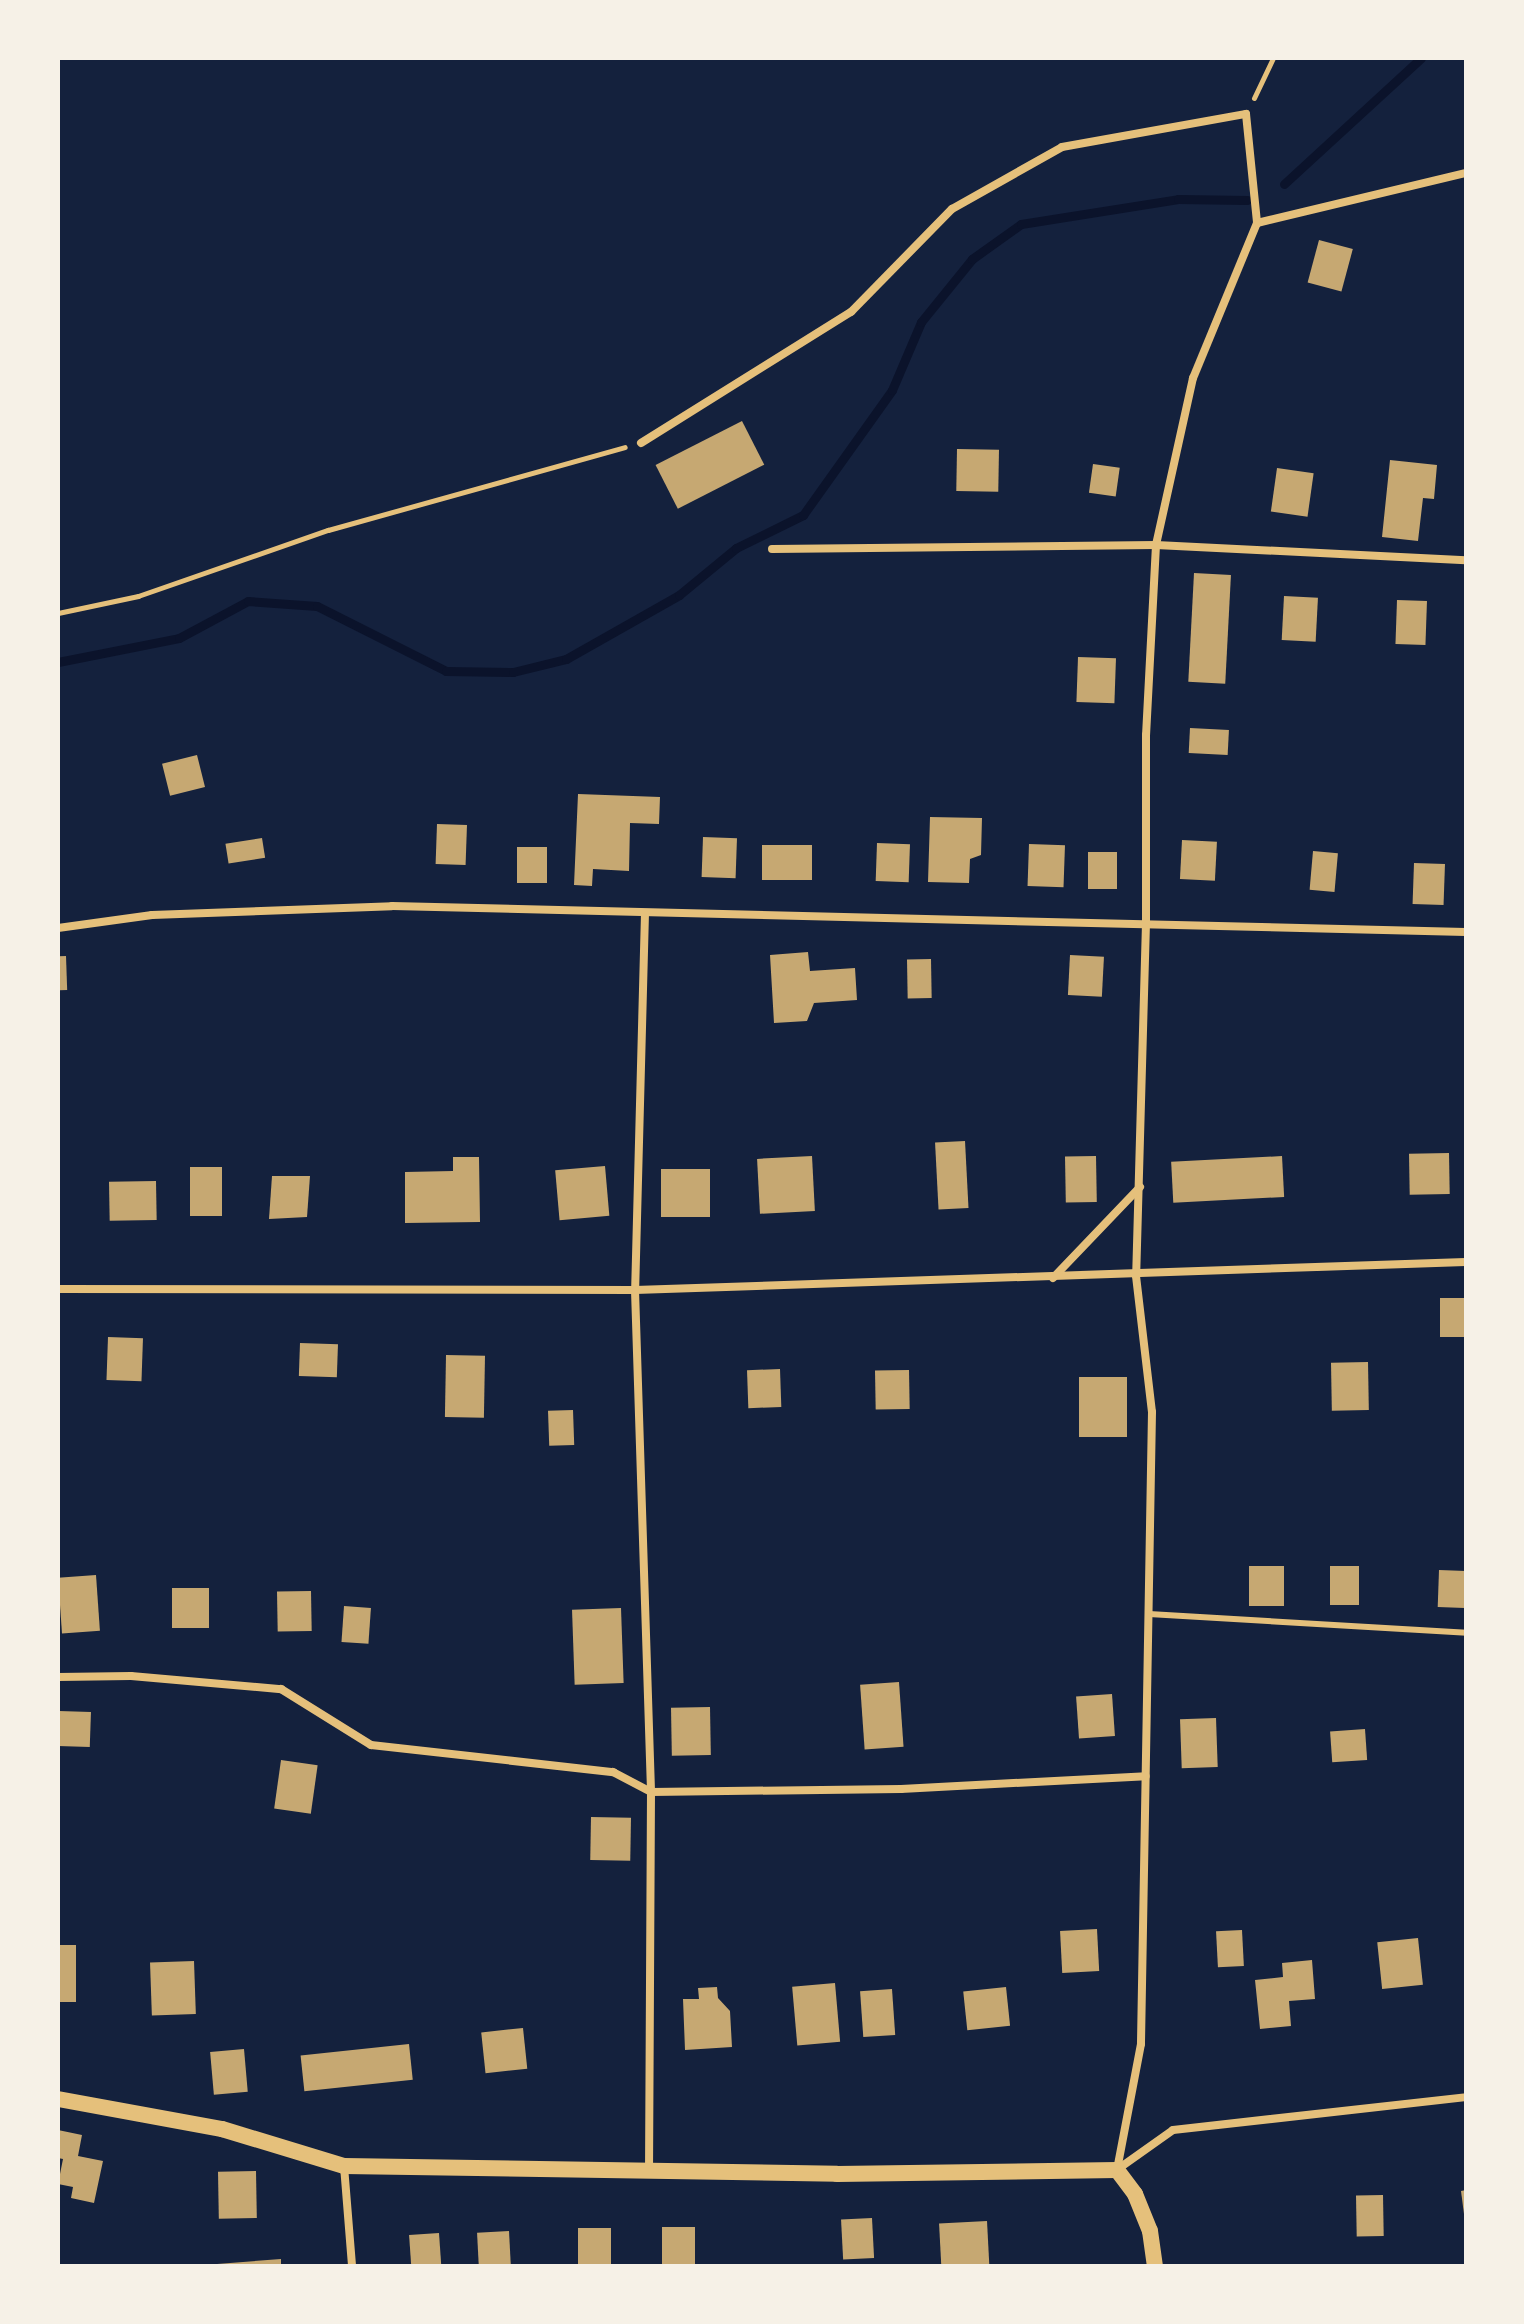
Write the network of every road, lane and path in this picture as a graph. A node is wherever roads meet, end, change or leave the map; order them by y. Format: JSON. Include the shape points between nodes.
{"nodes":[{"id":1,"x":1273,"y":58,"type":"edge"},
{"id":2,"x":1246,"y":114,"type":"junction"},
{"id":3,"x":1466,"y":173,"type":"edge"},
{"id":4,"x":1257,"y":223,"type":"junction"},
{"id":5,"x":641,"y":443,"type":"joint"},
{"id":6,"x":1156,"y":545,"type":"junction"},
{"id":7,"x":772,"y":549,"type":"dead end"},
{"id":8,"x":1466,"y":560,"type":"edge"},
{"id":9,"x":58,"y":613,"type":"edge"},
{"id":10,"x":645,"y":913,"type":"junction"},
{"id":11,"x":1146,"y":923,"type":"junction"},
{"id":12,"x":58,"y":928,"type":"edge"},
{"id":13,"x":1466,"y":932,"type":"edge"},
{"id":14,"x":1140,"y":1187,"type":"junction"},
{"id":15,"x":1466,"y":1262,"type":"edge"},
{"id":16,"x":1136,"y":1276,"type":"junction"},
{"id":17,"x":1053,"y":1278,"type":"junction"},
{"id":18,"x":58,"y":1289,"type":"edge"},
{"id":19,"x":635,"y":1290,"type":"junction"},
{"id":20,"x":1149,"y":1614,"type":"junction"},
{"id":21,"x":1466,"y":1633,"type":"edge"},
{"id":22,"x":58,"y":1677,"type":"edge"},
{"id":23,"x":1146,"y":1776,"type":"junction"},
{"id":24,"x":651,"y":1792,"type":"junction"},
{"id":25,"x":1466,"y":2097,"type":"edge"},
{"id":26,"x":58,"y":2099,"type":"edge"},
{"id":27,"x":344,"y":2166,"type":"junction"},
{"id":28,"x":1117,"y":2170,"type":"junction"},
{"id":29,"x":649,"y":2171,"type":"junction"},
{"id":30,"x":352,"y":2266,"type":"edge"},
{"id":31,"x":1155,"y":2266,"type":"edge"}],
"edges":[{"from":1,"to":2,"type":"path"},
{"from":2,"to":4,"type":"street"},
{"from":2,"to":5,"type":"street","via":[[1062,147],[952,209],[851,312]]},
{"from":3,"to":4,"type":"street"},
{"from":4,"to":6,"type":"street","via":[[1193,378]]},
{"from":5,"to":9,"type":"path","via":[[328,530],[138,596]]},
{"from":6,"to":7,"type":"street"},
{"from":6,"to":8,"type":"street"},
{"from":6,"to":11,"type":"street","via":[[1146,735]]},
{"from":10,"to":11,"type":"street"},
{"from":10,"to":12,"type":"street","via":[[392,906],[152,915]]},
{"from":10,"to":19,"type":"street"},
{"from":11,"to":13,"type":"street"},
{"from":11,"to":14,"type":"street"},
{"from":14,"to":16,"type":"street"},
{"from":14,"to":17,"type":"street"},
{"from":15,"to":16,"type":"street"},
{"from":16,"to":17,"type":"street"},
{"from":16,"to":20,"type":"street","via":[[1152,1412]]},
{"from":17,"to":19,"type":"street"},
{"from":18,"to":19,"type":"street"},
{"from":19,"to":24,"type":"street"},
{"from":20,"to":21,"type":"lane"},
{"from":20,"to":23,"type":"street"},
{"from":22,"to":24,"type":"street","via":[[131,1676],[281,1689],[371,1745],[613,1772]]},
{"from":23,"to":24,"type":"street","via":[[901,1789]]},
{"from":23,"to":28,"type":"street","via":[[1141,2044]]},
{"from":24,"to":29,"type":"street"},
{"from":25,"to":28,"type":"street","via":[[1173,2130]]},
{"from":26,"to":27,"type":"main road","via":[[222,2129]]},
{"from":27,"to":29,"type":"main road"},
{"from":27,"to":30,"type":"street"},
{"from":28,"to":29,"type":"main road"},
{"from":28,"to":31,"type":"main road","via":[[1150,2231]]}]}
